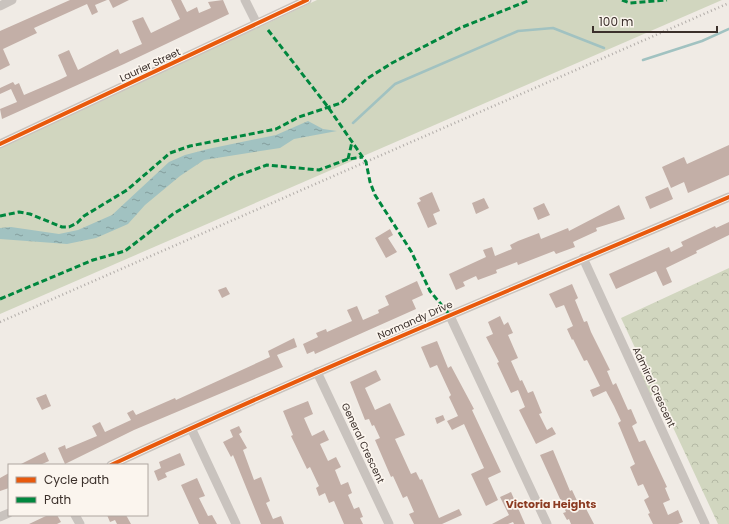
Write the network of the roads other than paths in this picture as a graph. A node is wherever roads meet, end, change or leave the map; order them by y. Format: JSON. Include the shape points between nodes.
{"nodes":[{"id":1,"x":12,"y":0,"type":"edge"},
{"id":2,"x":245,"y":0,"type":"edge"},
{"id":3,"x":307,"y":0,"type":"edge"},
{"id":4,"x":0,"y":6,"type":"edge"},
{"id":5,"x":257,"y":24,"type":"junction"},
{"id":6,"x":0,"y":144,"type":"edge"},
{"id":7,"x":729,"y":197,"type":"edge"},
{"id":8,"x":584,"y":258,"type":"junction"},
{"id":9,"x":449,"y":314,"type":"junction"},
{"id":10,"x":317,"y":372,"type":"junction"},
{"id":11,"x":191,"y":428,"type":"junction"},
{"id":12,"x":113,"y":464,"type":"edge"},
{"id":13,"x":236,"y":524,"type":"edge"},
{"id":14,"x":389,"y":524,"type":"edge"},
{"id":15,"x":546,"y":524,"type":"edge"},
{"id":16,"x":705,"y":524,"type":"edge"}],
"edges":[{"from":1,"to":4,"type":"street"},
{"from":2,"to":5,"type":"street"},
{"from":3,"to":5,"type":"street","name":"Laurier Street"},
{"from":5,"to":6,"type":"street","name":"Laurier Street"},
{"from":7,"to":8,"type":"street","name":"Normandy Drive"},
{"from":8,"to":9,"type":"street","name":"Normandy Drive"},
{"from":8,"to":16,"type":"street","name":"Admiral Crescent"},
{"from":9,"to":10,"type":"street","name":"Normandy Drive"},
{"from":9,"to":15,"type":"street"},
{"from":10,"to":11,"type":"street","name":"Normandy Drive"},
{"from":10,"to":14,"type":"street","name":"General Crescent"},
{"from":11,"to":12,"type":"street","name":"Normandy Drive"},
{"from":11,"to":13,"type":"street"}]}
